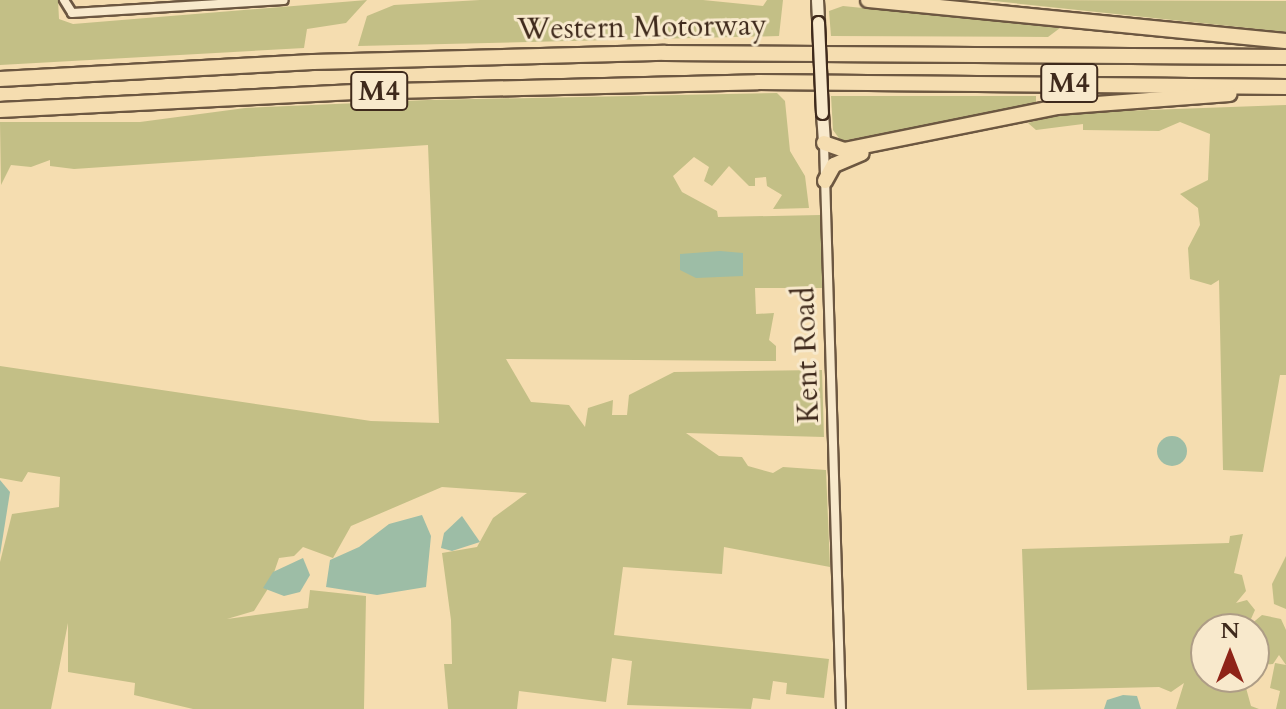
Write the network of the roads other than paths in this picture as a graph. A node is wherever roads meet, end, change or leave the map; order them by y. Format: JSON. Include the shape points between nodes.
{"nodes":[{"id":1,"x":64,"y":0,"type":"edge"},
{"id":2,"x":261,"y":0,"type":"edge"},
{"id":3,"x":284,"y":0,"type":"edge"},
{"id":4,"x":817,"y":0,"type":"edge"},
{"id":5,"x":868,"y":0,"type":"edge"},
{"id":6,"x":169,"y":3,"type":"edge"},
{"id":7,"x":1286,"y":41,"type":"edge"},
{"id":8,"x":1286,"y":57,"type":"edge"},
{"id":9,"x":0,"y":79,"type":"edge"},
{"id":10,"x":1286,"y":88,"type":"edge"},
{"id":11,"x":0,"y":110,"type":"edge"},
{"id":12,"x":824,"y":143,"type":"junction"},
{"id":13,"x":881,"y":146,"type":"junction"},
{"id":14,"x":825,"y":181,"type":"junction"},
{"id":15,"x":841,"y":709,"type":"edge"}],
"edges":[{"from":1,"to":6,"type":"street","via":[[72,13]]},
{"from":2,"to":3,"type":"street"},
{"from":2,"to":6,"type":"street"},
{"from":4,"to":12,"type":"main road","name":"Kent Road","bridge":true},
{"from":5,"to":7,"type":"highway"},
{"from":8,"to":9,"type":"highway","name":"Western Motorway","number":"M4","via":[[665,53],[313,62]]},
{"from":10,"to":11,"type":"highway","name":"Western Motorway","number":"M4","via":[[758,82],[314,93]]},
{"from":10,"to":13,"type":"highway","via":[[1057,107]]},
{"from":12,"to":13,"type":"highway","via":[[838,150]]},
{"from":12,"to":14,"type":"street","name":"Kent Road"},
{"from":13,"to":14,"type":"highway","via":[[834,165]]},
{"from":14,"to":15,"type":"street","name":"Kent Road"}]}
